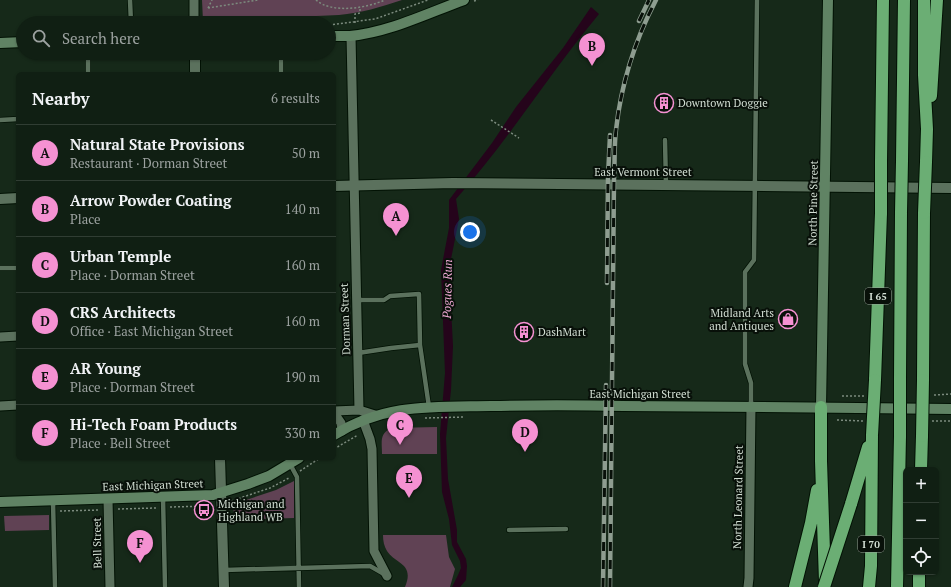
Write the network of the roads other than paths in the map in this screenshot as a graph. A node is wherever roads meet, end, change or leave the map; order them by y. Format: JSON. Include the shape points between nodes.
{"nodes":[{"id":1,"x":130,"y":0,"type":"edge"},
{"id":2,"x":194,"y":0,"type":"edge"},
{"id":3,"x":464,"y":0,"type":"edge"},
{"id":4,"x":756,"y":0,"type":"edge"},
{"id":5,"x":828,"y":0,"type":"edge"},
{"id":6,"x":883,"y":0,"type":"edge"},
{"id":7,"x":904,"y":0,"type":"edge"},
{"id":8,"x":924,"y":0,"type":"edge"},
{"id":9,"x":937,"y":0,"type":"edge"},
{"id":10,"x":441,"y":4,"type":"edge"},
{"id":11,"x":131,"y":16,"type":"edge"},
{"id":12,"x":194,"y":16,"type":"edge"},
{"id":13,"x":336,"y":36,"type":"edge"},
{"id":14,"x":351,"y":36,"type":"junction"},
{"id":15,"x":16,"y":42,"type":"edge"},
{"id":16,"x":0,"y":43,"type":"edge"},
{"id":17,"x":88,"y":60,"type":"edge"},
{"id":18,"x":195,"y":60,"type":"edge"},
{"id":19,"x":281,"y":60,"type":"edge"},
{"id":20,"x":88,"y":72,"type":"edge"},
{"id":21,"x":195,"y":72,"type":"edge"},
{"id":22,"x":281,"y":72,"type":"edge"},
{"id":23,"x":16,"y":119,"type":"edge"},
{"id":24,"x":0,"y":120,"type":"edge"},
{"id":25,"x":927,"y":129,"type":"junction"},
{"id":26,"x":665,"y":140,"type":"dead end"},
{"id":27,"x":354,"y":185,"type":"junction"},
{"id":28,"x":666,"y":185,"type":"junction"},
{"id":29,"x":755,"y":185,"type":"junction"},
{"id":30,"x":336,"y":186,"type":"edge"},
{"id":31,"x":825,"y":186,"type":"junction"},
{"id":32,"x":951,"y":188,"type":"edge"},
{"id":33,"x":0,"y":198,"type":"edge"},
{"id":34,"x":16,"y":198,"type":"edge"},
{"id":35,"x":0,"y":268,"type":"edge"},
{"id":36,"x":16,"y":268,"type":"edge"},
{"id":37,"x":357,"y":300,"type":"junction"},
{"id":38,"x":16,"y":336,"type":"edge"},
{"id":39,"x":0,"y":337,"type":"edge"},
{"id":40,"x":420,"y":345,"type":"junction"},
{"id":41,"x":358,"y":353,"type":"junction"},
{"id":42,"x":16,"y":405,"type":"edge"},
{"id":43,"x":0,"y":406,"type":"edge"},
{"id":44,"x":751,"y":406,"type":"junction"},
{"id":45,"x":430,"y":407,"type":"junction"},
{"id":46,"x":821,"y":407,"type":"junction"},
{"id":47,"x":951,"y":409,"type":"edge"},
{"id":48,"x":359,"y":410,"type":"junction"},
{"id":49,"x":336,"y":412,"type":"edge"},
{"id":50,"x":336,"y":415,"type":"edge"},
{"id":51,"x":375,"y":416,"type":"junction"},
{"id":52,"x":363,"y":420,"type":"junction"},
{"id":53,"x":338,"y":433,"type":"edge"},
{"id":54,"x":872,"y":435,"type":"junction"},
{"id":55,"x":220,"y":460,"type":"edge"},
{"id":56,"x":296,"y":460,"type":"edge"},
{"id":57,"x":821,"y":461,"type":"junction"},
{"id":58,"x":290,"y":464,"type":"junction"},
{"id":59,"x":921,"y":467,"type":"edge"},
{"id":60,"x":221,"y":493,"type":"junction"},
{"id":61,"x":163,"y":497,"type":"junction"},
{"id":62,"x":108,"y":499,"type":"junction"},
{"id":63,"x":53,"y":501,"type":"junction"},
{"id":64,"x":0,"y":502,"type":"edge"},
{"id":65,"x":566,"y":529,"type":"dead end"},
{"id":66,"x":509,"y":530,"type":"dead end"},
{"id":67,"x":299,"y":568,"type":"junction"},
{"id":68,"x":224,"y":570,"type":"junction"},
{"id":69,"x":919,"y":575,"type":"edge"},
{"id":70,"x":387,"y":576,"type":"joint"},
{"id":71,"x":55,"y":587,"type":"edge"},
{"id":72,"x":110,"y":587,"type":"edge"},
{"id":73,"x":166,"y":587,"type":"edge"},
{"id":74,"x":224,"y":587,"type":"edge"},
{"id":75,"x":299,"y":587,"type":"edge"},
{"id":76,"x":748,"y":587,"type":"edge"},
{"id":77,"x":795,"y":587,"type":"edge"},
{"id":78,"x":825,"y":587,"type":"edge"},
{"id":79,"x":869,"y":587,"type":"edge"},
{"id":80,"x":897,"y":587,"type":"edge"},
{"id":81,"x":919,"y":587,"type":"edge"}],
"edges":[{"from":1,"to":11,"type":"lane"},
{"from":2,"to":12,"type":"street"},
{"from":3,"to":10,"type":"main road"},
{"from":4,"to":29,"type":"lane"},
{"from":5,"to":31,"type":"main road","name":"North Pine Street"},
{"from":6,"to":54,"type":"highway","number":"I 65","bridge":true,"via":[[881,213]]},
{"from":7,"to":80,"type":"highway","number":"I 65","bridge":true},
{"from":8,"to":25,"type":"highway"},
{"from":9,"to":25,"type":"highway","via":[[933,78]]},
{"from":10,"to":14,"type":"main road","via":[[392,27]]},
{"from":13,"to":14,"type":"main road"},
{"from":14,"to":27,"type":"street","name":"Dorman Street"},
{"from":15,"to":16,"type":"main road"},
{"from":17,"to":20,"type":"lane"},
{"from":18,"to":21,"type":"street"},
{"from":19,"to":22,"type":"lane"},
{"from":23,"to":24,"type":"lane"},
{"from":25,"to":59,"type":"highway","bridge":true},
{"from":26,"to":28,"type":"lane"},
{"from":27,"to":28,"type":"street","name":"East Vermont Street"},
{"from":27,"to":30,"type":"street","name":"East Vermont Street"},
{"from":27,"to":37,"type":"street","name":"Dorman Street"},
{"from":28,"to":29,"type":"street","name":"East Vermont Street"},
{"from":29,"to":31,"type":"street","name":"East Vermont Street"},
{"from":29,"to":44,"type":"lane","via":[[754,260],[745,272],[745,364],[751,383]]},
{"from":31,"to":32,"type":"street","name":"East Vermont Street"},
{"from":31,"to":46,"type":"main road","name":"North Pine Street"},
{"from":33,"to":34,"type":"street"},
{"from":35,"to":36,"type":"lane"},
{"from":37,"to":40,"type":"lane","via":[[384,300],[390,296],[419,294]]},
{"from":37,"to":41,"type":"street","name":"Dorman Street"},
{"from":38,"to":39,"type":"street"},
{"from":40,"to":41,"type":"lane"},
{"from":40,"to":45,"type":"lane"},
{"from":41,"to":48,"type":"street","name":"Dorman Street"},
{"from":42,"to":43,"type":"street"},
{"from":44,"to":45,"type":"main road","name":"East Michigan Street"},
{"from":44,"to":46,"type":"main road","name":"East Michigan Street"},
{"from":44,"to":76,"type":"street","name":"North Leonard Street"},
{"from":45,"to":51,"type":"main road","name":"East Michigan Street"},
{"from":46,"to":47,"type":"main road","name":"East Michigan Street"},
{"from":46,"to":57,"type":"highway"},
{"from":48,"to":49,"type":"street"},
{"from":48,"to":51,"type":"street"},
{"from":50,"to":53,"type":"street","via":[[341,423]]},
{"from":51,"to":52,"type":"main road","name":"East Michigan Street"},
{"from":52,"to":53,"type":"main road","name":"East Michigan Street"},
{"from":52,"to":70,"type":"street","via":[[372,449],[374,551]]},
{"from":54,"to":78,"type":"highway","number":"I 65","bridge":true},
{"from":54,"to":79,"type":"highway","number":"I 70"},
{"from":55,"to":60,"type":"street"},
{"from":56,"to":58,"type":"main road","name":"East Michigan Street"},
{"from":57,"to":77,"type":"highway","via":[[811,523]]},
{"from":57,"to":78,"type":"highway"},
{"from":58,"to":60,"type":"main road","name":"East Michigan Street","via":[[264,478]]},
{"from":58,"to":67,"type":"lane","via":[[297,477]]},
{"from":60,"to":61,"type":"main road","name":"East Michigan Street"},
{"from":60,"to":68,"type":"street"},
{"from":61,"to":62,"type":"main road","name":"East Michigan Street"},
{"from":61,"to":73,"type":"lane"},
{"from":62,"to":63,"type":"main road","name":"East Michigan Street"},
{"from":62,"to":72,"type":"street","name":"Bell Street"},
{"from":63,"to":64,"type":"main road","name":"East Michigan Street"},
{"from":63,"to":71,"type":"lane"},
{"from":65,"to":66,"type":"lane"},
{"from":67,"to":68,"type":"lane"},
{"from":67,"to":70,"type":"lane","via":[[370,566]]},
{"from":67,"to":75,"type":"lane"},
{"from":68,"to":74,"type":"street"},
{"from":69,"to":81,"type":"highway"}]}
